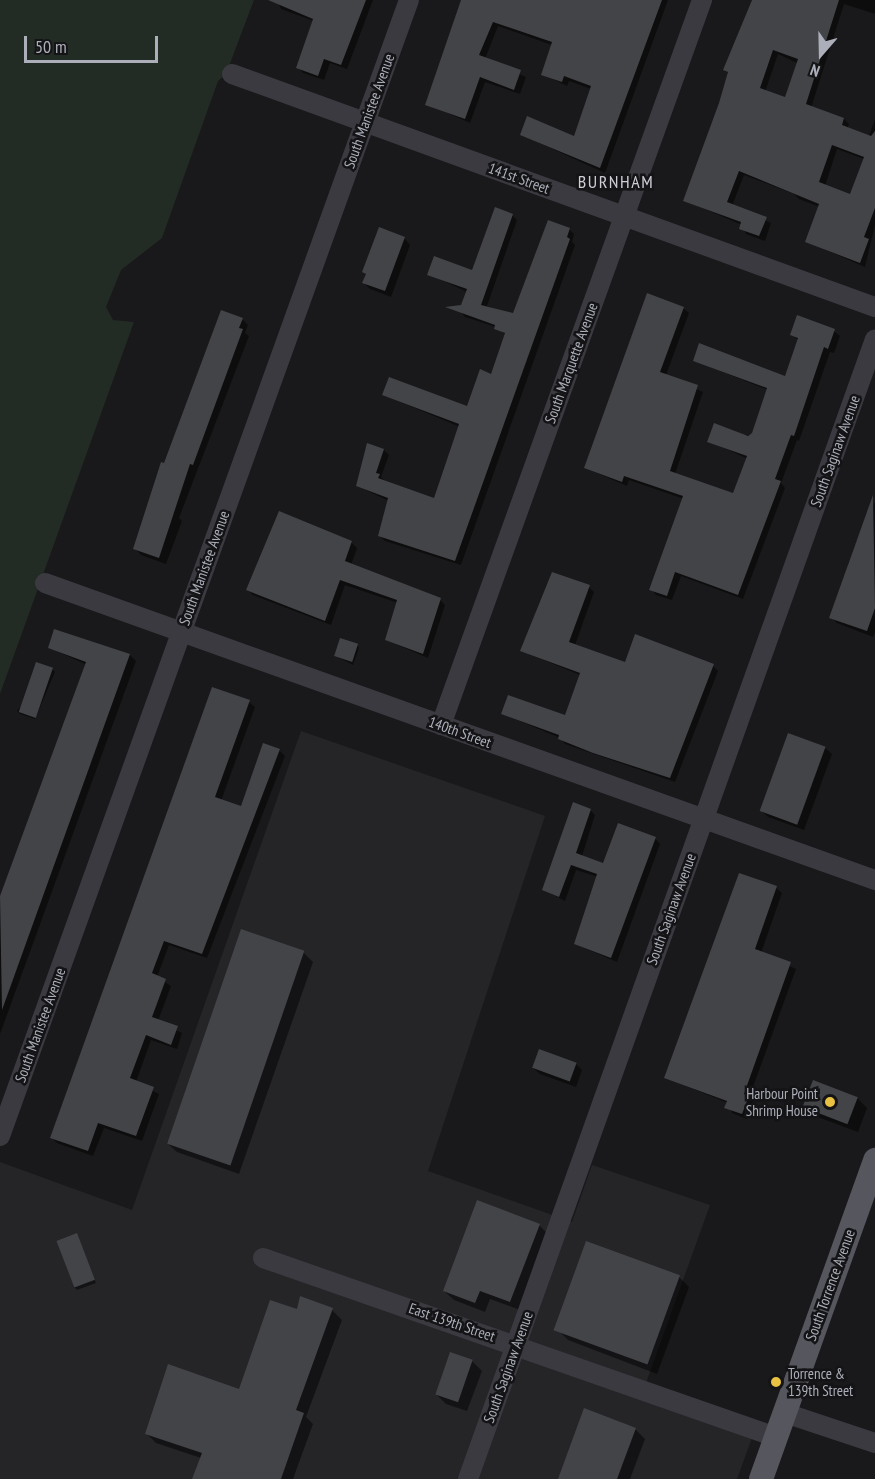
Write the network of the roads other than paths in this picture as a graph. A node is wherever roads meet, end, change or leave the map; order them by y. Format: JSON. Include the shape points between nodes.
{"nodes":[{"id":1,"x":409,"y":0,"type":"edge"},
{"id":2,"x":702,"y":0,"type":"edge"},
{"id":3,"x":231,"y":74,"type":"dead end"},
{"id":4,"x":365,"y":122,"type":"junction"},
{"id":5,"x":624,"y":216,"type":"junction"},
{"id":6,"x":875,"y":307,"type":"edge"},
{"id":7,"x":875,"y":339,"type":"edge"},
{"id":8,"x":45,"y":583,"type":"dead end"},
{"id":9,"x":180,"y":632,"type":"junction"},
{"id":10,"x":441,"y":725,"type":"junction"},
{"id":11,"x":703,"y":819,"type":"junction"},
{"id":12,"x":875,"y":880,"type":"edge"},
{"id":13,"x":0,"y":1136,"type":"edge"},
{"id":14,"x":875,"y":1160,"type":"edge"},
{"id":15,"x":263,"y":1258,"type":"dead end"},
{"id":16,"x":516,"y":1343,"type":"junction"},
{"id":17,"x":785,"y":1413,"type":"junction"},
{"id":18,"x":776,"y":1437,"type":"junction"},
{"id":19,"x":875,"y":1443,"type":"edge"},
{"id":20,"x":468,"y":1479,"type":"edge"},
{"id":21,"x":761,"y":1479,"type":"edge"}],
"edges":[{"from":1,"to":4,"type":"street","name":"South Manistee Avenue"},
{"from":2,"to":5,"type":"street","name":"South Marquette Avenue"},
{"from":3,"to":4,"type":"street","name":"141st Street"},
{"from":4,"to":5,"type":"street","name":"141st Street"},
{"from":4,"to":9,"type":"street","name":"South Manistee Avenue"},
{"from":5,"to":6,"type":"street","name":"141st Street"},
{"from":5,"to":10,"type":"street","name":"South Marquette Avenue"},
{"from":7,"to":11,"type":"street","name":"South Saginaw Avenue"},
{"from":8,"to":9,"type":"street","name":"140th Street"},
{"from":9,"to":10,"type":"street","name":"140th Street"},
{"from":9,"to":13,"type":"street","name":"South Manistee Avenue"},
{"from":10,"to":11,"type":"street","name":"140th Street"},
{"from":11,"to":12,"type":"street","name":"140th Street"},
{"from":11,"to":16,"type":"street","name":"South Saginaw Avenue"},
{"from":14,"to":17,"type":"main road","name":"South Torrence Avenue"},
{"from":15,"to":16,"type":"street","name":"East 139th Street"},
{"from":16,"to":18,"type":"street","name":"East 139th Street"},
{"from":16,"to":20,"type":"street","name":"South Saginaw Avenue"},
{"from":17,"to":18,"type":"main road","name":"South Torrence Avenue"},
{"from":17,"to":19,"type":"street"},
{"from":18,"to":21,"type":"main road","name":"South Torrence Avenue"}]}
